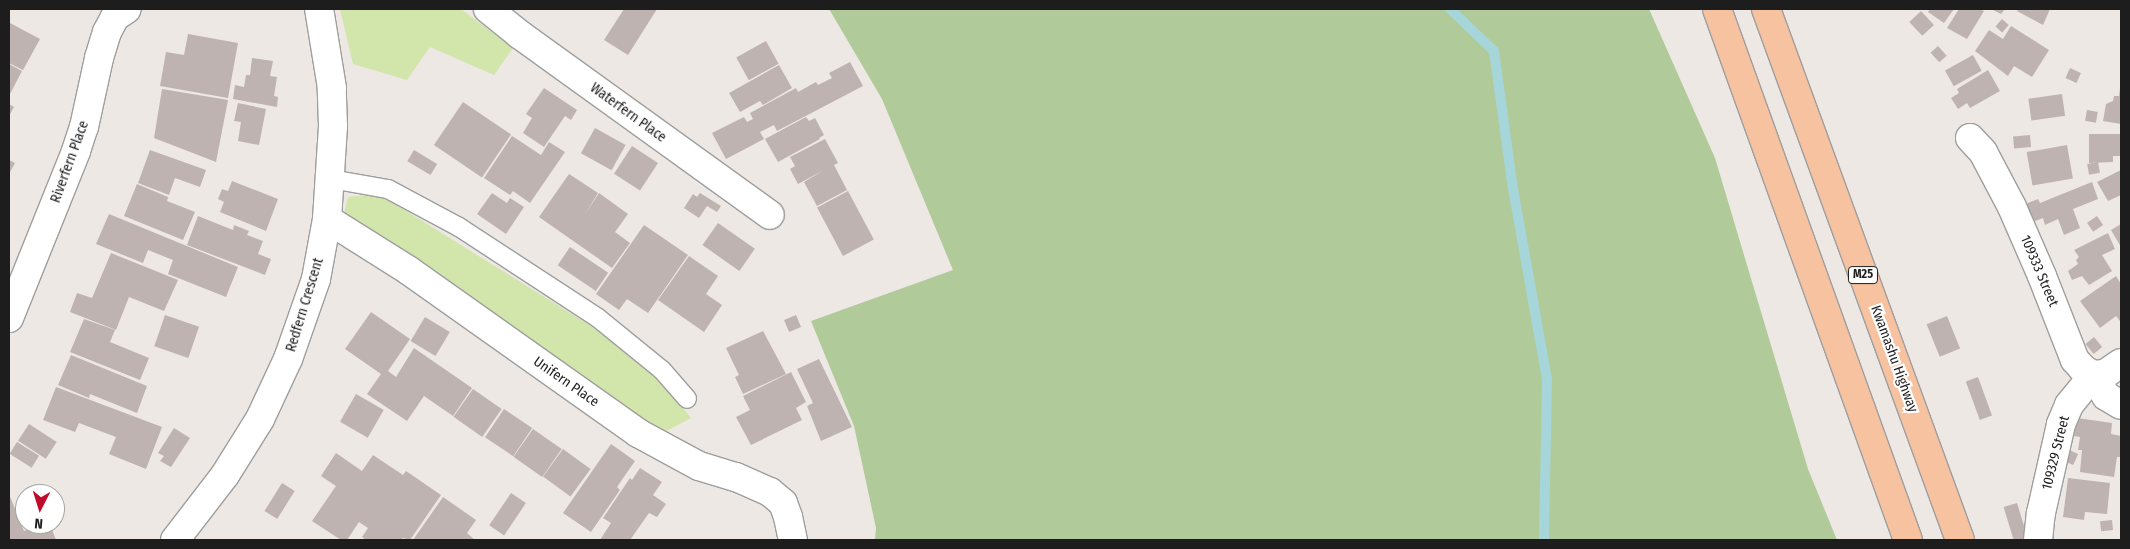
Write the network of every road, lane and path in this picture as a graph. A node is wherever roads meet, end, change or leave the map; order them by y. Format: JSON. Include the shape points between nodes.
{"nodes":[{"id":1,"x":127,"y":9,"type":"edge"},
{"id":2,"x":319,"y":9,"type":"edge"},
{"id":3,"x":488,"y":9,"type":"edge"},
{"id":4,"x":1717,"y":9,"type":"edge"},
{"id":5,"x":1766,"y":9,"type":"edge"},
{"id":6,"x":1970,"y":138,"type":"dead end"},
{"id":7,"x":331,"y":179,"type":"junction"},
{"id":8,"x":770,"y":215,"type":"dead end"},
{"id":9,"x":327,"y":219,"type":"junction"},
{"id":10,"x":9,"y":318,"type":"edge"},
{"id":11,"x":2121,"y":363,"type":"edge"},
{"id":12,"x":2094,"y":375,"type":"junction"},
{"id":13,"x":687,"y":399,"type":"dead end"},
{"id":14,"x":2121,"y":405,"type":"edge"},
{"id":15,"x":187,"y":536,"type":"edge"},
{"id":16,"x":792,"y":540,"type":"edge"},
{"id":17,"x":1908,"y":540,"type":"edge"},
{"id":18,"x":1960,"y":540,"type":"edge"},
{"id":19,"x":2038,"y":540,"type":"edge"}],
"edges":[{"from":1,"to":10,"type":"street","name":"Riverfern Place","via":[[116,17],[107,32],[82,135]]},
{"from":2,"to":7,"type":"street","name":"Redfern Crescent","via":[[332,88]]},
{"from":3,"to":8,"type":"street","name":"Waterfern Place"},
{"from":4,"to":17,"type":"main road"},
{"from":5,"to":18,"type":"main road","name":"Kwamashu Highway","number":"M25"},
{"from":6,"to":12,"type":"street","name":"109333 Street","via":[[1983,152],[2012,207],[2075,360]]},
{"from":7,"to":9,"type":"street","name":"Redfern Crescent"},
{"from":7,"to":13,"type":"lane","via":[[388,189],[459,227],[598,318],[662,370]]},
{"from":9,"to":15,"type":"street","name":"Redfern Crescent","via":[[316,278],[288,359],[260,419]]},
{"from":9,"to":16,"type":"street","name":"Unifern Place","via":[[408,270],[638,433],[699,466],[770,492],[782,503]]},
{"from":11,"to":12,"type":"street","via":[[2106,374]]},
{"from":12,"to":14,"type":"street","via":[[2106,396]]},
{"from":12,"to":19,"type":"street","name":"109329 Street","via":[[2068,404],[2061,424]]}]}
